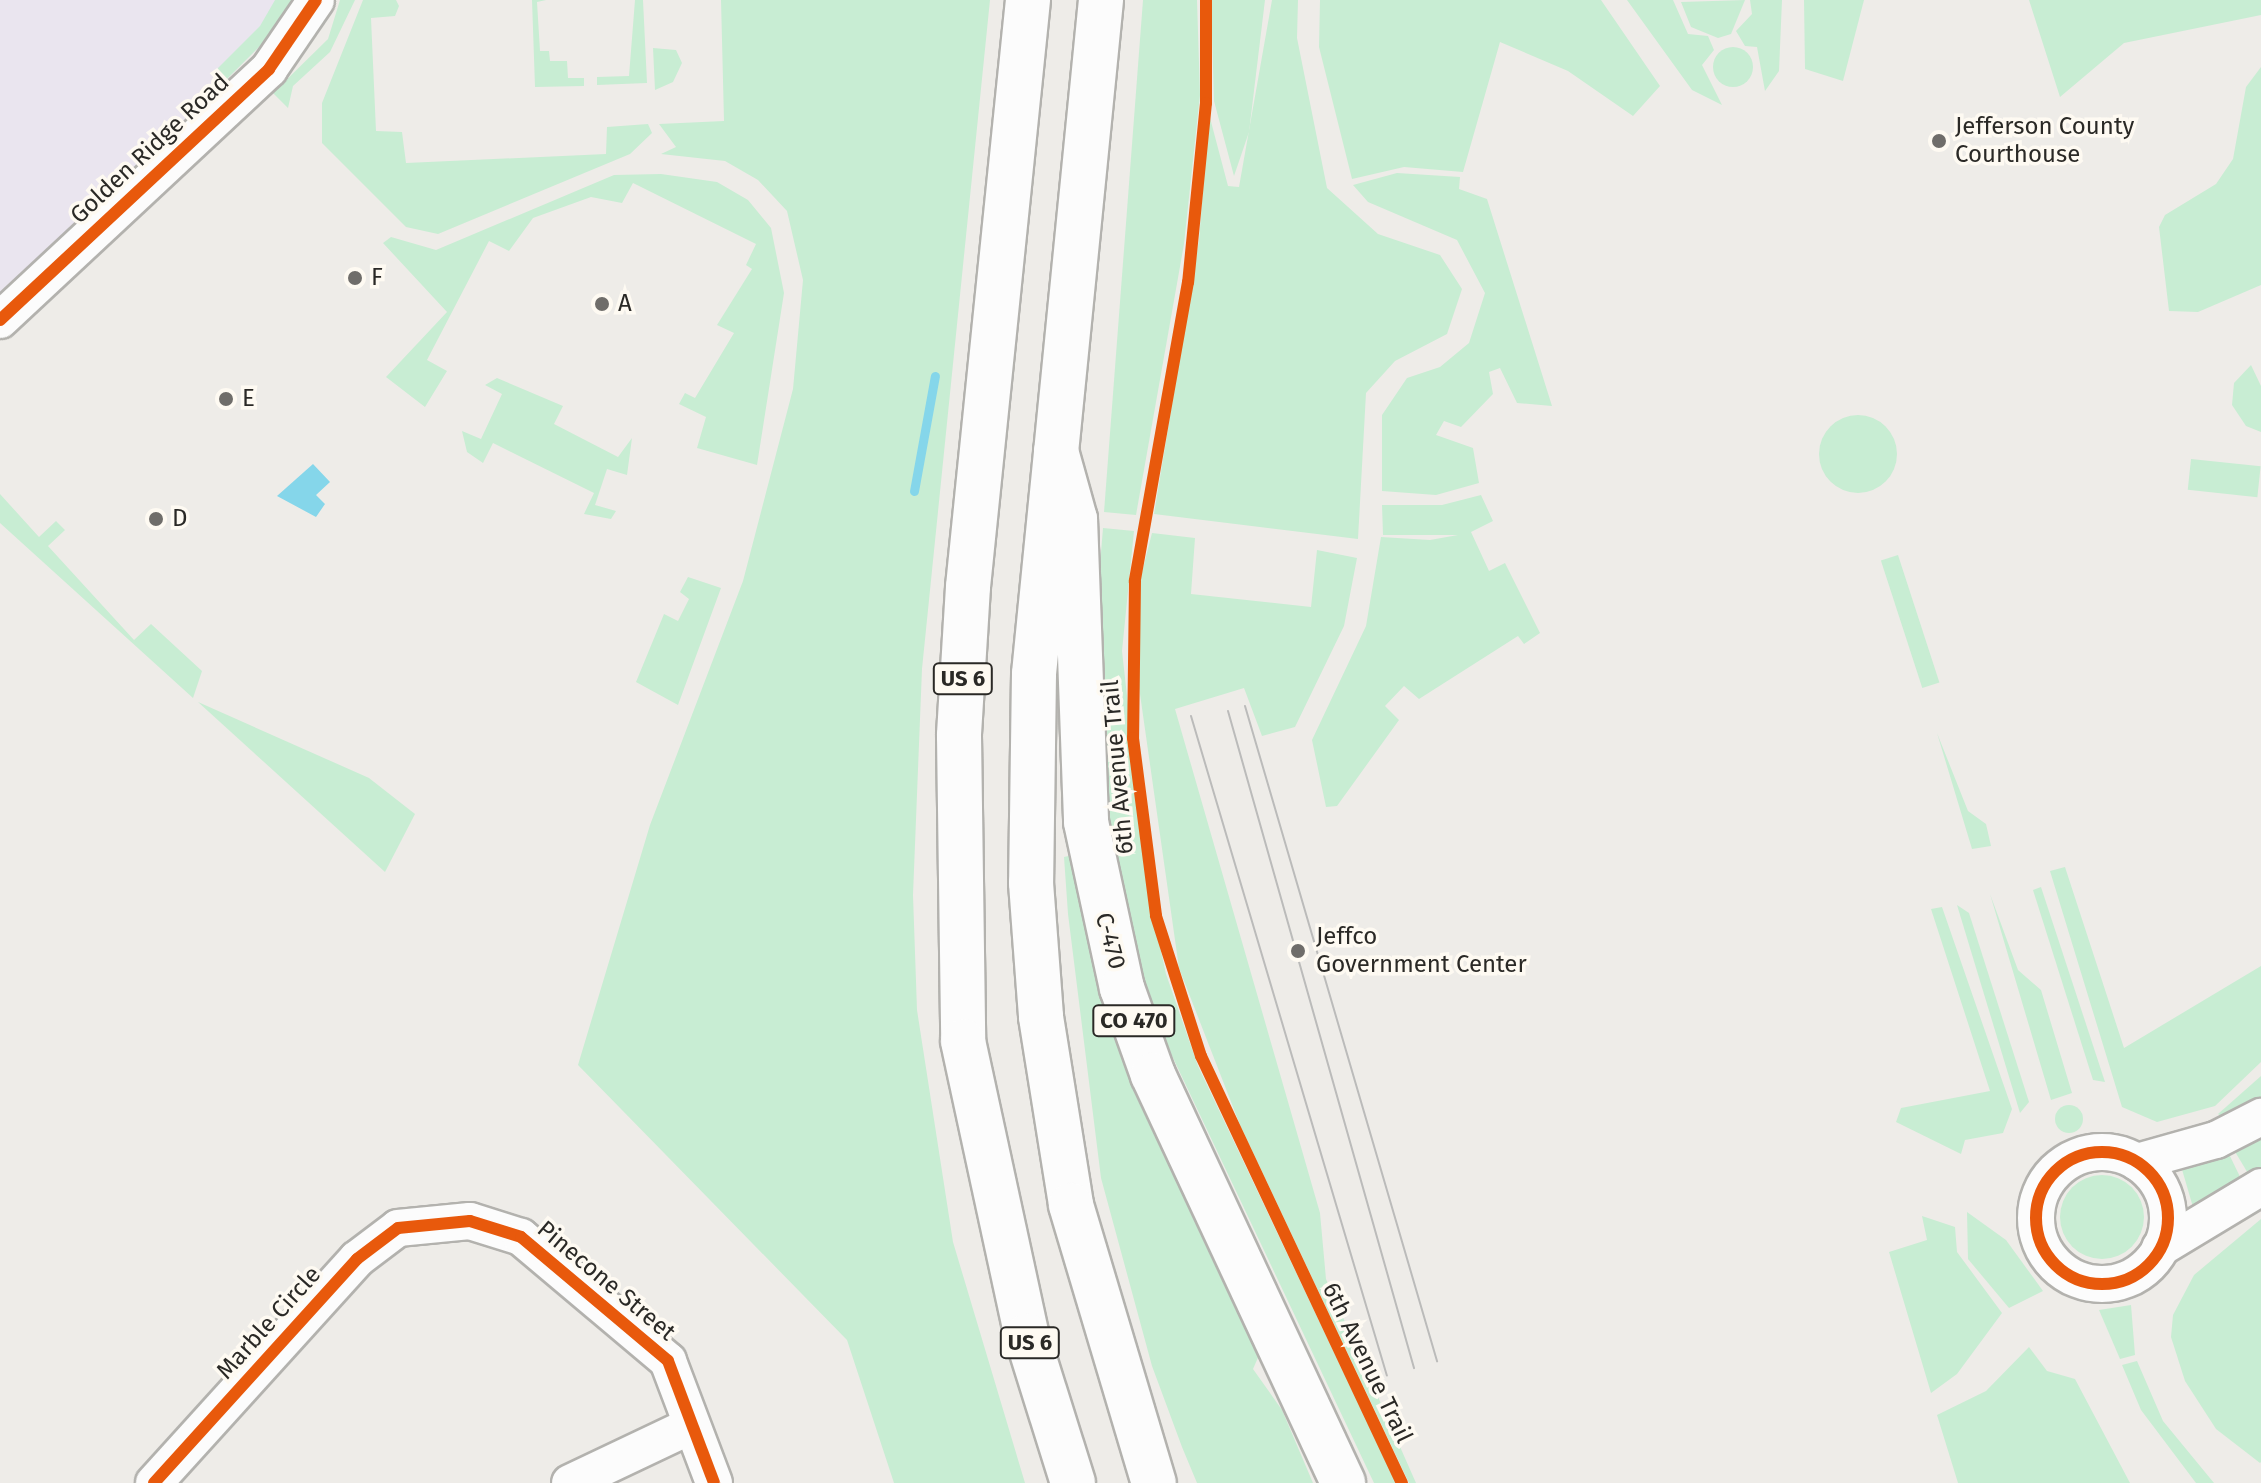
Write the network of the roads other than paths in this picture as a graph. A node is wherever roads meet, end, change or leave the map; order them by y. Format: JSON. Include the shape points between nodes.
{"nodes":[{"id":1,"x":316,"y":0,"type":"edge"},
{"id":2,"x":1028,"y":0,"type":"edge"},
{"id":3,"x":1101,"y":0,"type":"edge"},
{"id":4,"x":0,"y":320,"type":"edge"},
{"id":5,"x":1056,"y":451,"type":"junction"},
{"id":6,"x":2261,"y":1117,"type":"edge"},
{"id":7,"x":2137,"y":1162,"type":"junction"},
{"id":8,"x":2261,"y":1187,"type":"edge"},
{"id":9,"x":435,"y":1222,"type":"joint"},
{"id":10,"x":2160,"y":1248,"type":"junction"},
{"id":11,"x":690,"y":1426,"type":"junction"},
{"id":12,"x":154,"y":1483,"type":"edge"},
{"id":13,"x":570,"y":1483,"type":"edge"},
{"id":14,"x":714,"y":1483,"type":"edge"},
{"id":15,"x":1073,"y":1483,"type":"edge"},
{"id":16,"x":1154,"y":1483,"type":"edge"},
{"id":17,"x":1343,"y":1483,"type":"edge"}],
"edges":[{"from":1,"to":4,"type":"street","name":"Golden Ridge Road","via":[[269,69]]},
{"from":2,"to":15,"type":"highway","number":"US 6","via":[[968,587],[959,736],[963,1041],[1027,1336]]},
{"from":3,"to":5,"type":"highway"},
{"from":5,"to":16,"type":"highway","via":[[1029,811],[1041,1017],[1071,1205]]},
{"from":5,"to":17,"type":"highway","name":"C-470","number":"CO 470","via":[[1075,519],[1086,822],[1122,988],[1153,1075]]},
{"from":6,"to":7,"type":"street","via":[[2216,1140]]},
{"from":7,"to":10,"type":"street","via":[[2163,1194]]},
{"from":7,"to":10,"type":"street","via":[[2090,1153],[2057,1169],[2037,1204],[2039,1238],[2060,1269],[2094,1283],[2131,1278]]},
{"from":8,"to":10,"type":"street"},
{"from":9,"to":11,"type":"street","name":"Pinecone Street","via":[[470,1221],[521,1237],[668,1361]]},
{"from":9,"to":12,"type":"street","name":"Marble Circle","via":[[398,1228],[357,1259]]},
{"from":11,"to":13,"type":"street"},
{"from":11,"to":14,"type":"street","name":"Pinecone Street"}]}
